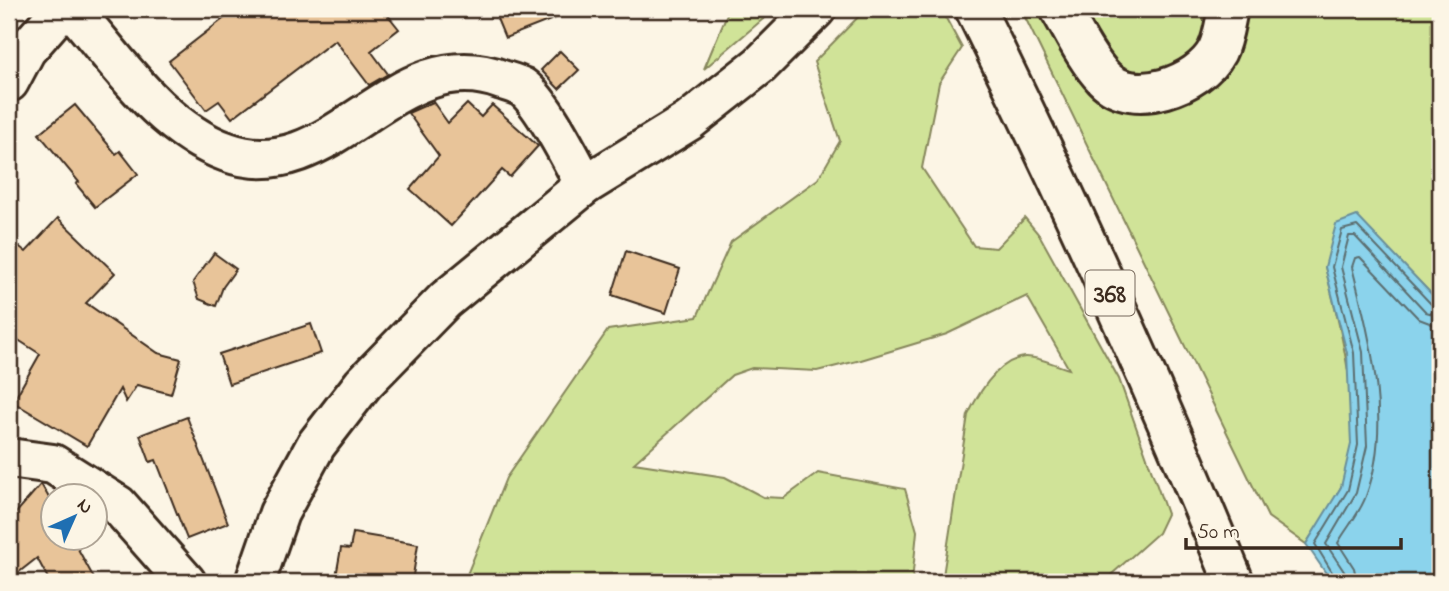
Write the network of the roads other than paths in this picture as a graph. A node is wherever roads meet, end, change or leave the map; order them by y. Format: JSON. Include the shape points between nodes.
{"nodes":[{"id":1,"x":62,"y":9,"type":"edge"},
{"id":2,"x":72,"y":9,"type":"edge"},
{"id":3,"x":816,"y":9,"type":"edge"},
{"id":4,"x":975,"y":9,"type":"edge"},
{"id":5,"x":1060,"y":9,"type":"edge"},
{"id":6,"x":1228,"y":9,"type":"edge"},
{"id":7,"x":9,"y":82,"type":"edge"},
{"id":8,"x":585,"y":185,"type":"junction"},
{"id":9,"x":9,"y":458,"type":"edge"},
{"id":10,"x":186,"y":582,"type":"edge"},
{"id":11,"x":255,"y":582,"type":"edge"},
{"id":12,"x":1234,"y":582,"type":"edge"}],
"edges":[{"from":1,"to":7,"type":"main road","via":[[26,50]]},
{"from":2,"to":8,"type":"main road","via":[[167,118],[228,152],[266,157],[306,150],[401,89],[447,73],[485,73],[523,88],[559,135]]},
{"from":3,"to":8,"type":"main road","via":[[760,65],[689,121]]},
{"from":4,"to":12,"type":"main road","number":"368","via":[[1067,196],[1173,432]]},
{"from":5,"to":6,"type":"main road","via":[[1105,79],[1128,91],[1145,93],[1188,79],[1205,66],[1217,50]]},
{"from":8,"to":11,"type":"main road","via":[[445,300],[363,384],[316,445],[279,513]]},
{"from":9,"to":10,"type":"main road","via":[[53,464],[118,505]]}]}
